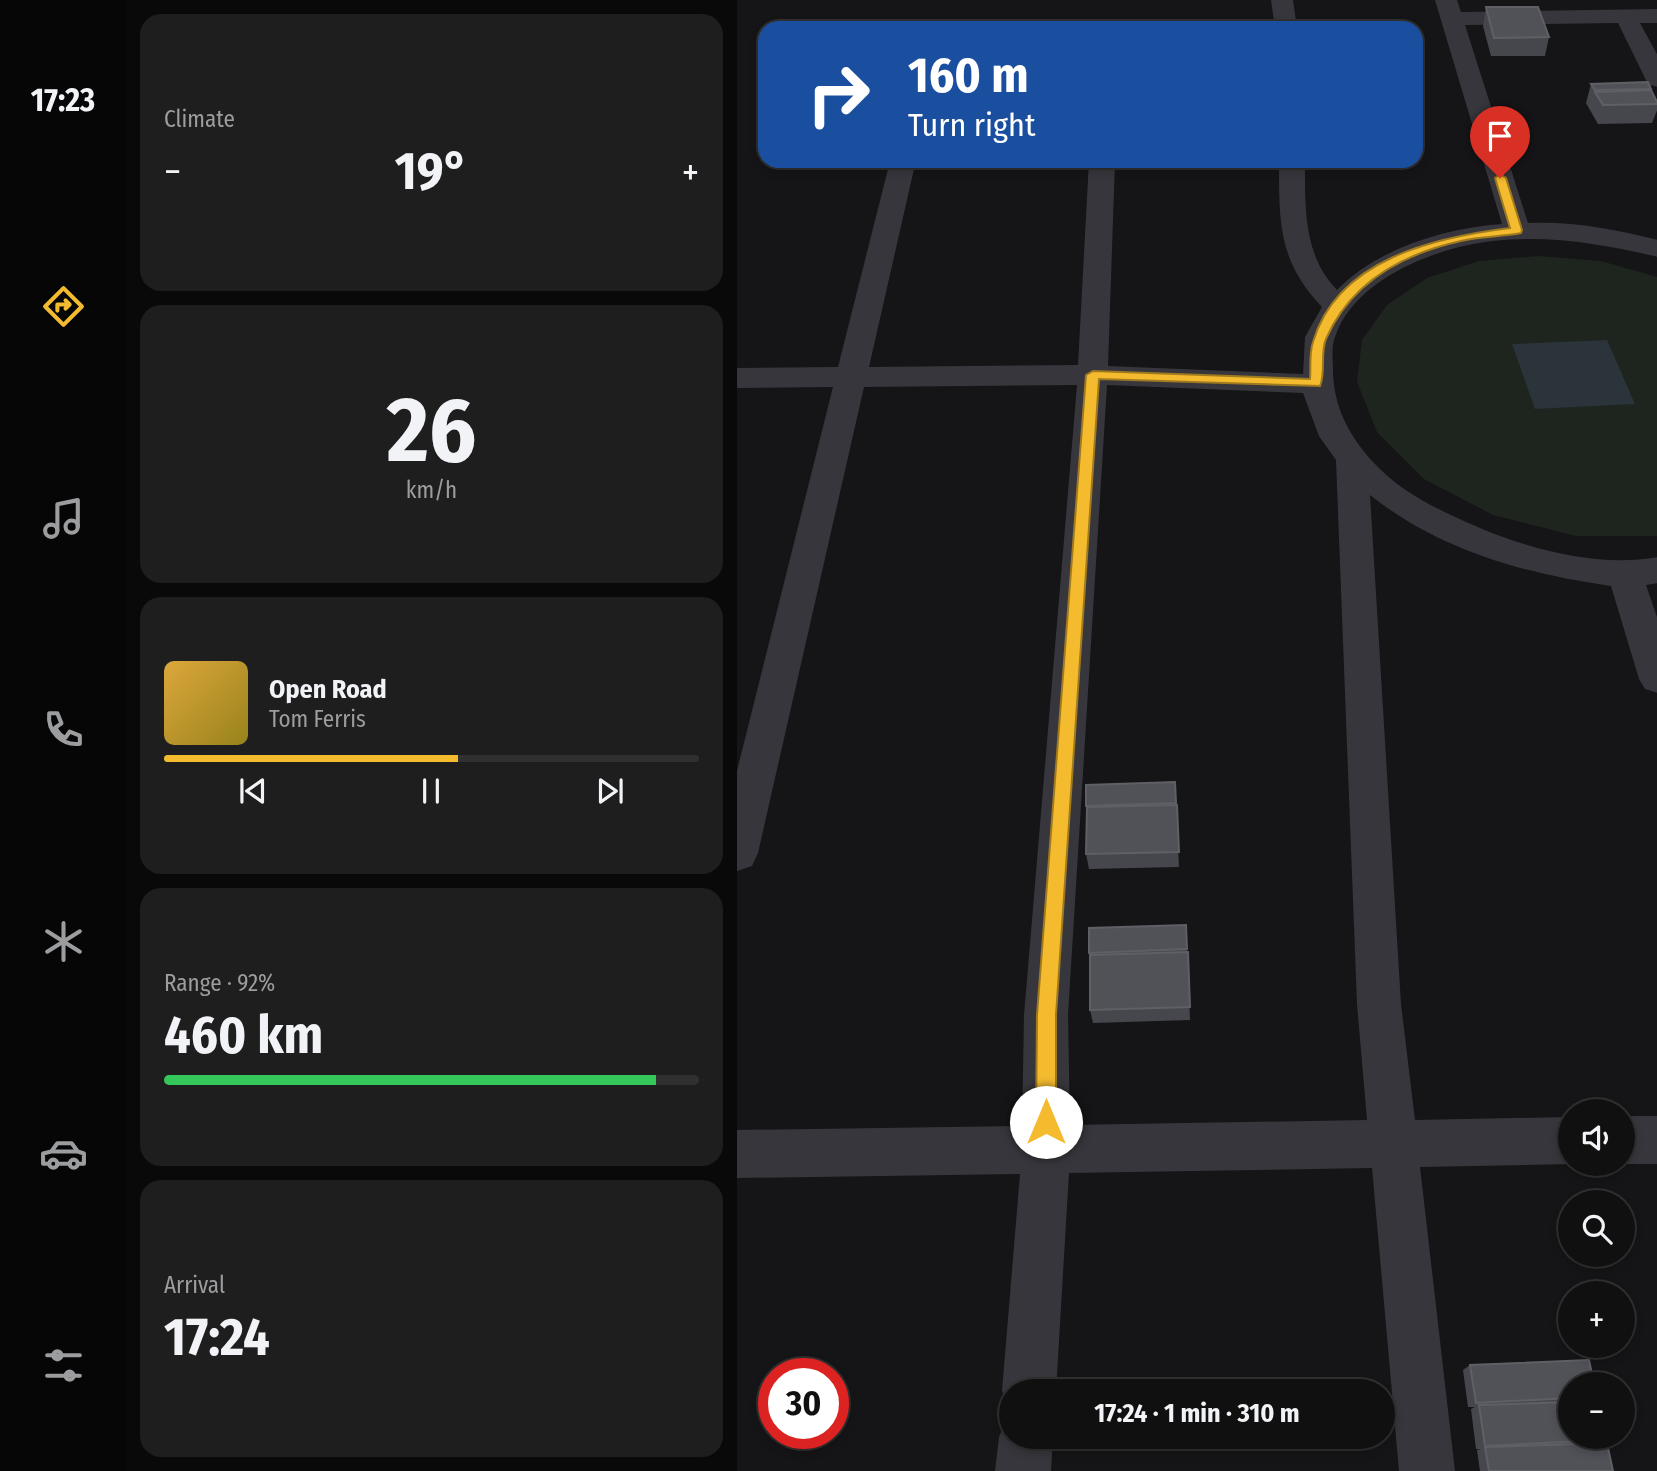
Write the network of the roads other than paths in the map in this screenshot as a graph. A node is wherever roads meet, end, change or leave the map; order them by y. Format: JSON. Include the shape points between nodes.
{"nodes":[{"id":1,"x":1282,"y":0,"type":"edge"},
{"id":2,"x":1449,"y":9,"type":"edge"},
{"id":3,"x":1657,"y":16,"type":"edge"},
{"id":4,"x":1625,"y":17,"type":"junction"},
{"id":5,"x":1285,"y":21,"type":"edge"},
{"id":6,"x":1657,"y":80,"type":"edge"},
{"id":7,"x":1102,"y":168,"type":"edge"},
{"id":8,"x":1292,"y":168,"type":"edge"},
{"id":9,"x":901,"y":169,"type":"dead end"},
{"id":10,"x":1517,"y":230,"type":"junction"},
{"id":11,"x":1657,"y":249,"type":"edge"},
{"id":12,"x":1337,"y":306,"type":"junction"},
{"id":13,"x":1093,"y":375,"type":"junction"},
{"id":14,"x":853,"y":376,"type":"junction"},
{"id":15,"x":737,"y":378,"type":"edge"},
{"id":16,"x":1316,"y":384,"type":"junction"},
{"id":17,"x":1352,"y":460,"type":"junction"},
{"id":18,"x":1641,"y":572,"type":"edge"},
{"id":19,"x":1657,"y":679,"type":"edge"},
{"id":20,"x":737,"y":853,"type":"edge"},
{"id":21,"x":1635,"y":1140,"type":"edge"},
{"id":22,"x":1657,"y":1140,"type":"edge"},
{"id":23,"x":1558,"y":1141,"type":"edge"},
{"id":24,"x":1392,"y":1144,"type":"junction"},
{"id":25,"x":1046,"y":1149,"type":"junction"},
{"id":26,"x":737,"y":1154,"type":"edge"},
{"id":27,"x":1030,"y":1379,"type":"edge"},
{"id":28,"x":1025,"y":1449,"type":"edge"},
{"id":29,"x":1023,"y":1471,"type":"edge"},
{"id":30,"x":1427,"y":1471,"type":"edge"}],
"edges":[{"from":1,"to":5,"type":"street"},
{"from":2,"to":4,"type":"street"},
{"from":2,"to":10,"type":"street"},
{"from":3,"to":4,"type":"street"},
{"from":4,"to":6,"type":"street"},
{"from":7,"to":13,"type":"street"},
{"from":8,"to":12,"type":"street","via":[[1293,238],[1306,271]]},
{"from":9,"to":14,"type":"street"},
{"from":10,"to":11,"type":"street","via":[[1582,233]]},
{"from":10,"to":12,"type":"street","via":[[1461,237],[1411,252],[1368,275]]},
{"from":12,"to":16,"type":"street","via":[[1318,342]]},
{"from":13,"to":14,"type":"street"},
{"from":13,"to":16,"type":"street"},
{"from":13,"to":25,"type":"street","via":[[1046,1015]]},
{"from":14,"to":15,"type":"street"},
{"from":14,"to":20,"type":"street"},
{"from":16,"to":17,"type":"street","via":[[1327,422]]},
{"from":17,"to":18,"type":"street","via":[[1391,496],[1441,527],[1500,551],[1565,567]]},
{"from":17,"to":24,"type":"street","via":[[1379,1004]]},
{"from":18,"to":19,"type":"street"},
{"from":21,"to":22,"type":"street"},
{"from":23,"to":24,"type":"street"},
{"from":24,"to":25,"type":"street"},
{"from":24,"to":30,"type":"street"},
{"from":25,"to":26,"type":"street"},
{"from":25,"to":27,"type":"street"},
{"from":28,"to":29,"type":"street"}]}
